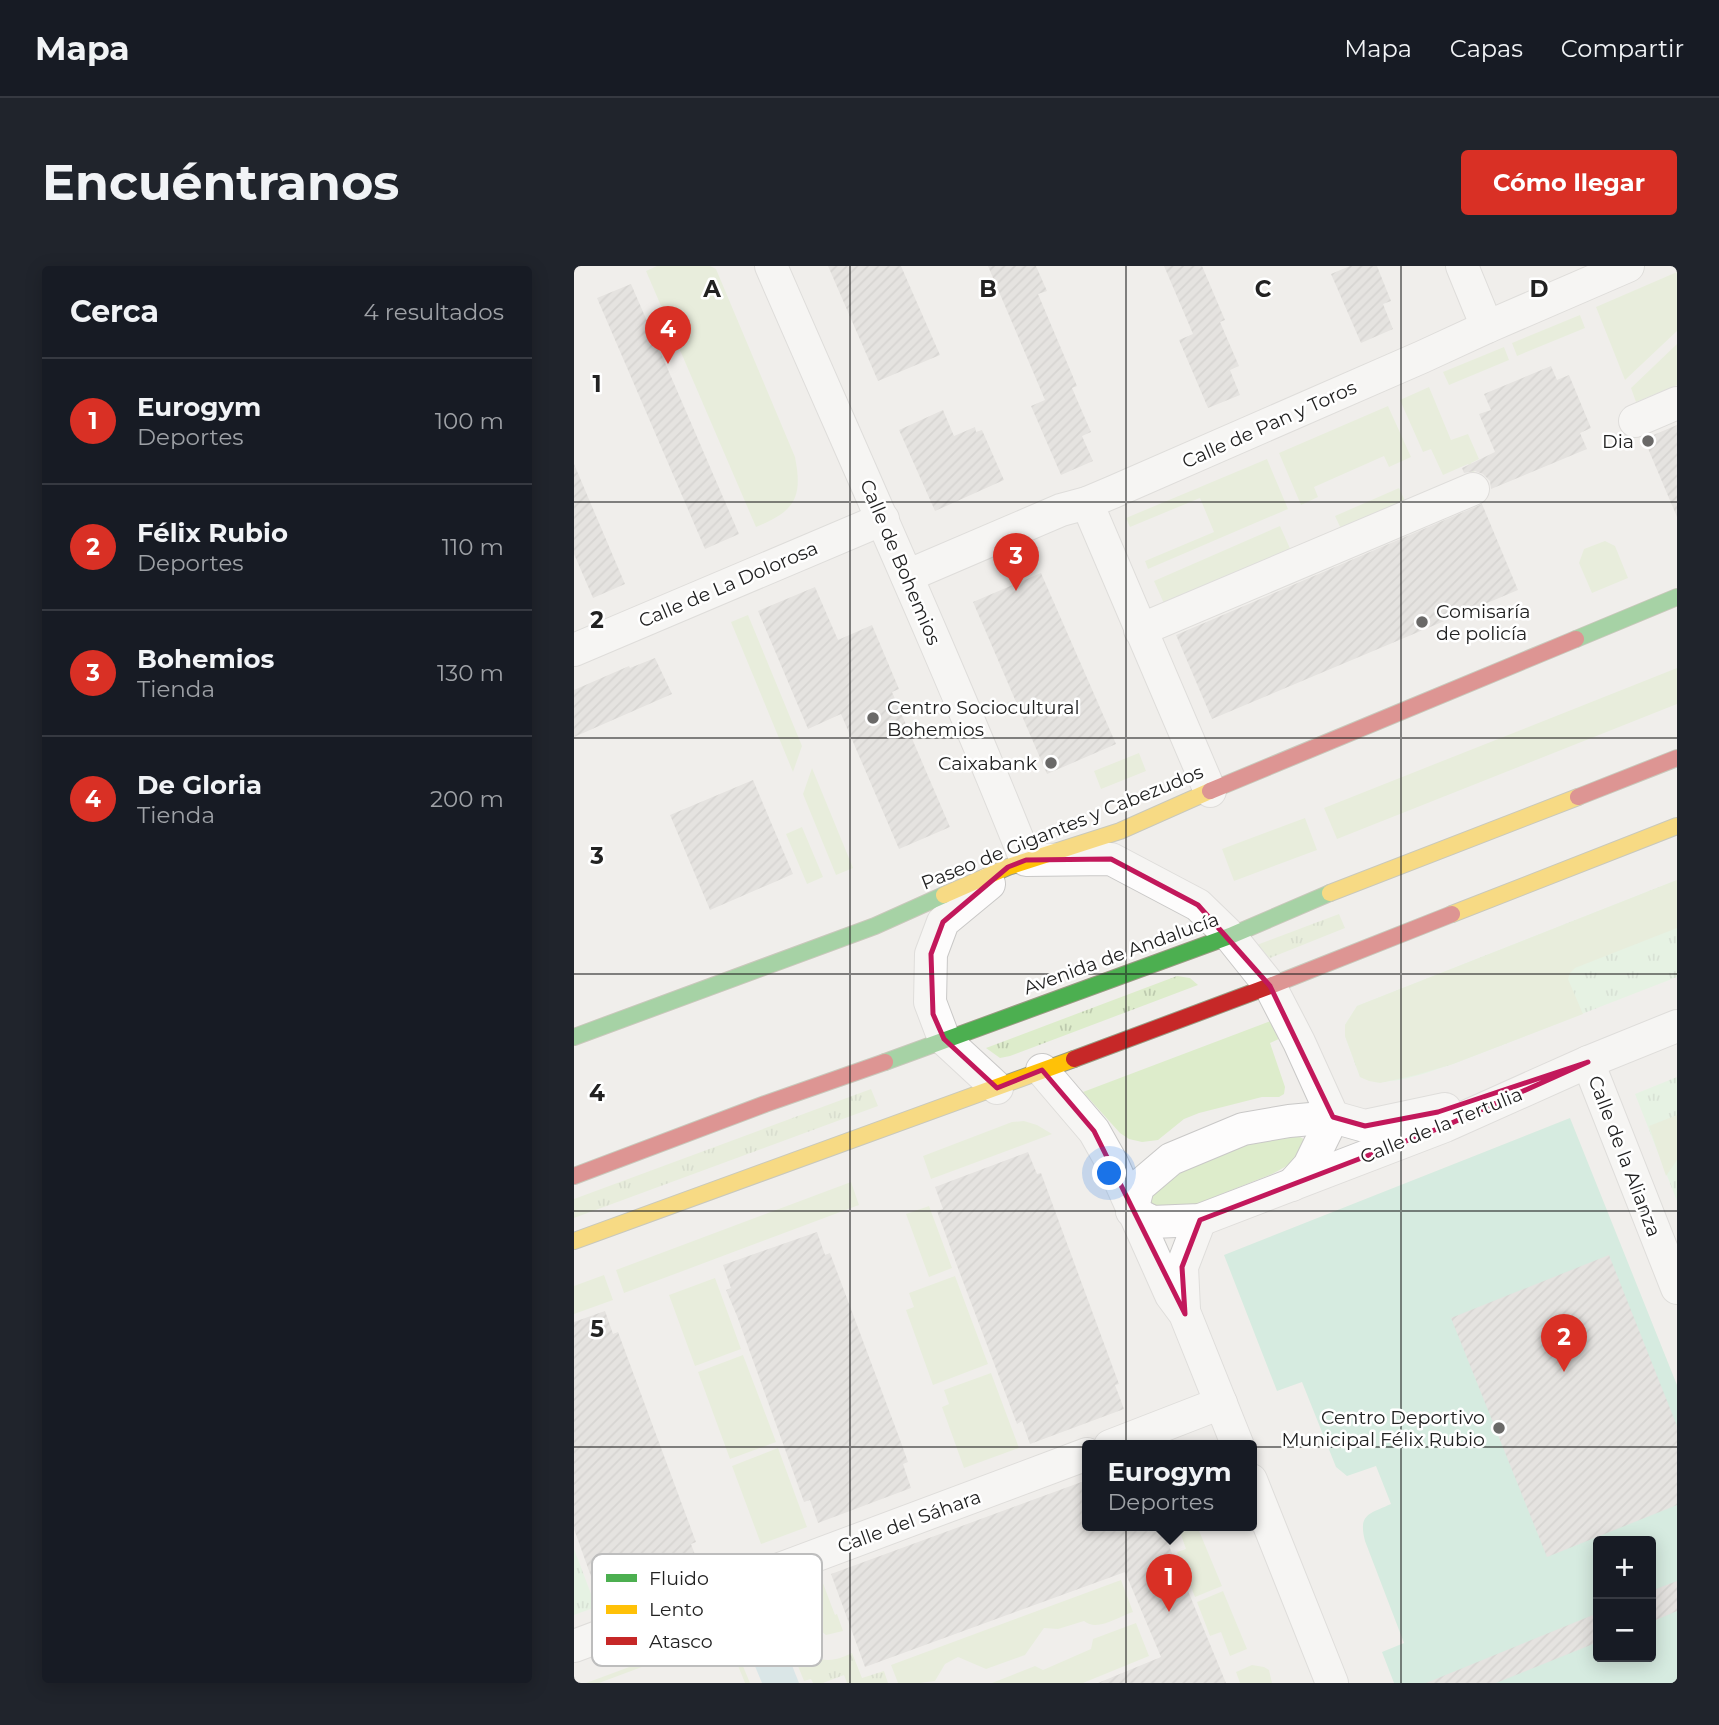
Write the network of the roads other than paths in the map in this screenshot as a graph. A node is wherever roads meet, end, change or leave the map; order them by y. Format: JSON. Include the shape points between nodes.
{"nodes":[{"id":1,"x":771,"y":266,"type":"edge"},
{"id":2,"x":1462,"y":266,"type":"edge"},
{"id":3,"x":1628,"y":266,"type":"edge"},
{"id":4,"x":1487,"y":327,"type":"junction"},
{"id":5,"x":1677,"y":403,"type":"edge"},
{"id":6,"x":1635,"y":421,"type":"dead end"},
{"id":7,"x":1474,"y":489,"type":"dead end"},
{"id":8,"x":1087,"y":503,"type":"junction"},
{"id":9,"x":883,"y":519,"type":"junction"},
{"id":10,"x":907,"y":576,"type":"junction"},
{"id":11,"x":1677,"y":597,"type":"edge"},
{"id":12,"x":1140,"y":630,"type":"junction"},
{"id":13,"x":574,"y":650,"type":"edge"},
{"id":14,"x":1677,"y":758,"type":"edge"},
{"id":15,"x":1210,"y":792,"type":"junction"},
{"id":16,"x":1677,"y":826,"type":"edge"},
{"id":17,"x":1017,"y":864,"type":"junction"},
{"id":18,"x":1230,"y":936,"type":"junction"},
{"id":19,"x":1270,"y":986,"type":"junction"},
{"id":20,"x":1677,"y":1026,"type":"edge"},
{"id":21,"x":574,"y":1037,"type":"edge"},
{"id":22,"x":944,"y":1039,"type":"junction"},
{"id":23,"x":1588,"y":1062,"type":"junction"},
{"id":24,"x":1042,"y":1070,"type":"junction"},
{"id":25,"x":997,"y":1088,"type":"junction"},
{"id":26,"x":1333,"y":1117,"type":"junction"},
{"id":27,"x":574,"y":1176,"type":"edge"},
{"id":28,"x":1292,"y":1185,"type":"junction"},
{"id":29,"x":1132,"y":1211,"type":"junction"},
{"id":30,"x":1200,"y":1220,"type":"junction"},
{"id":31,"x":574,"y":1241,"type":"edge"},
{"id":32,"x":1677,"y":1289,"type":"edge"},
{"id":33,"x":1185,"y":1314,"type":"junction"},
{"id":34,"x":1221,"y":1403,"type":"junction"},
{"id":35,"x":1125,"y":1440,"type":"edge"},
{"id":36,"x":1236,"y":1440,"type":"edge"},
{"id":37,"x":1082,"y":1456,"type":"edge"},
{"id":38,"x":1257,"y":1494,"type":"edge"},
{"id":39,"x":820,"y":1554,"type":"edge"},
{"id":40,"x":592,"y":1639,"type":"edge"},
{"id":41,"x":574,"y":1646,"type":"edge"},
{"id":42,"x":1332,"y":1683,"type":"edge"}],
"edges":[{"from":1,"to":9,"type":"street","name":"Calle de Bohemios"},
{"from":2,"to":4,"type":"street"},
{"from":3,"to":4,"type":"street","name":"Calle de Pan y Toros"},
{"from":4,"to":8,"type":"street","name":"Calle de Pan y Toros"},
{"from":5,"to":6,"type":"street"},
{"from":7,"to":12,"type":"street"},
{"from":8,"to":10,"type":"street","name":"Calle de Pan y Toros","via":[[1060,510]]},
{"from":8,"to":12,"type":"street"},
{"from":9,"to":10,"type":"street","name":"Calle de Bohemios"},
{"from":9,"to":13,"type":"street","name":"Calle de La Dolorosa"},
{"from":10,"to":17,"type":"street","name":"Calle de Bohemios","via":[[979,742]]},
{"from":11,"to":15,"type":"main road","name":"Paseo de Gigantes y Cabezudos"},
{"from":12,"to":15,"type":"street"},
{"from":14,"to":18,"type":"main road","name":"Avenida de Andalucía"},
{"from":15,"to":17,"type":"main road","name":"Paseo de Gigantes y Cabezudos","via":[[1120,831]]},
{"from":16,"to":19,"type":"main road"},
{"from":17,"to":18,"type":"street","via":[[1111,859],[1198,905]]},
{"from":17,"to":21,"type":"main road","name":"Paseo de Gigantes y Cabezudos","via":[[875,926]]},
{"from":17,"to":22,"type":"street","via":[[943,922],[931,954],[930,1002]]},
{"from":18,"to":19,"type":"street"},
{"from":18,"to":22,"type":"main road","name":"Avenida de Andalucía"},
{"from":19,"to":24,"type":"main road"},
{"from":19,"to":26,"type":"street"},
{"from":20,"to":23,"type":"street","name":"Calle de la Tertulia"},
{"from":22,"to":25,"type":"street"},
{"from":22,"to":27,"type":"main road","name":"Avenida de Andalucía"},
{"from":23,"to":26,"type":"street","name":"Calle de la Tertulia","via":[[1437,1112],[1365,1126]]},
{"from":23,"to":28,"type":"street","name":"Calle de la Tertulia","via":[[1445,1126]]},
{"from":23,"to":32,"type":"street","name":"Calle de la Alianza"},
{"from":24,"to":25,"type":"main road"},
{"from":24,"to":29,"type":"street","via":[[1094,1131]]},
{"from":25,"to":31,"type":"main road"},
{"from":26,"to":28,"type":"street","via":[[1309,1166]]},
{"from":26,"to":29,"type":"street","name":"Calle de la Tertulia","via":[[1243,1129],[1171,1159],[1138,1187]]},
{"from":28,"to":30,"type":"street","name":"Calle de la Tertulia"},
{"from":29,"to":30,"type":"street","name":"Calle de la Tertulia","via":[[1152,1222]]},
{"from":29,"to":33,"type":"street"},
{"from":30,"to":33,"type":"street","via":[[1182,1266]]},
{"from":33,"to":34,"type":"street"},
{"from":34,"to":35,"type":"street"},
{"from":34,"to":36,"type":"street"},
{"from":37,"to":39,"type":"street","name":"Calle del Sáhara"},
{"from":38,"to":42,"type":"street"},
{"from":40,"to":41,"type":"street","name":"Calle del Sáhara"}]}
